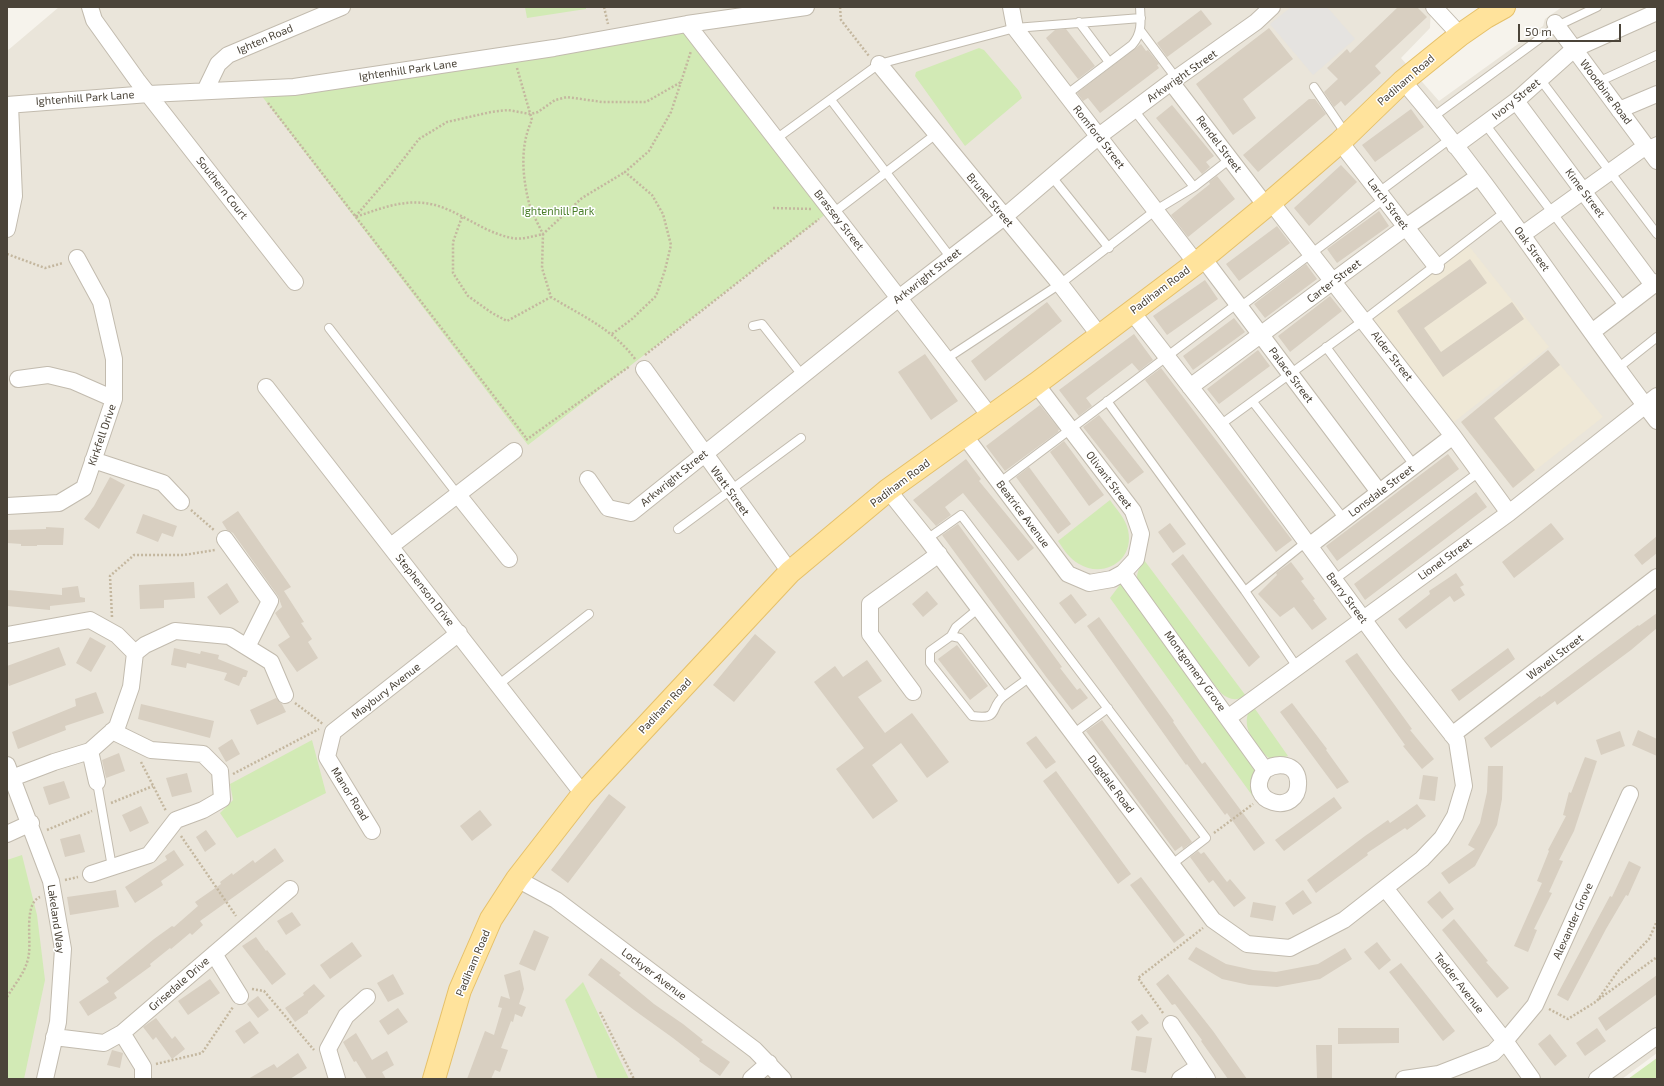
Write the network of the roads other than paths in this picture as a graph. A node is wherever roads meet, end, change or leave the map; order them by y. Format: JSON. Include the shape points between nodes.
{"nodes":[{"id":1,"x":90,"y":7,"type":"edge"},
{"id":2,"x":342,"y":7,"type":"edge"},
{"id":3,"x":806,"y":7,"type":"edge"},
{"id":4,"x":1011,"y":7,"type":"edge"},
{"id":5,"x":1140,"y":7,"type":"edge"},
{"id":6,"x":1272,"y":7,"type":"edge"},
{"id":7,"x":1434,"y":7,"type":"edge"},
{"id":8,"x":1504,"y":7,"type":"edge"},
{"id":9,"x":1597,"y":7,"type":"edge"},
{"id":10,"x":1657,"y":12,"type":"edge"},
{"id":11,"x":1141,"y":18,"type":"junction"},
{"id":12,"x":1079,"y":22,"type":"junction"},
{"id":13,"x":1556,"y":24,"type":"junction"},
{"id":14,"x":1015,"y":28,"type":"junction"},
{"id":15,"x":692,"y":30,"type":"junction"},
{"id":16,"x":1140,"y":30,"type":"junction"},
{"id":17,"x":1460,"y":35,"type":"junction"},
{"id":18,"x":1574,"y":49,"type":"junction"},
{"id":19,"x":1657,"y":55,"type":"edge"},
{"id":20,"x":1109,"y":62,"type":"junction"},
{"id":21,"x":878,"y":65,"type":"junction"},
{"id":22,"x":1540,"y":79,"type":"junction"},
{"id":23,"x":1174,"y":80,"type":"junction"},
{"id":24,"x":1403,"y":81,"type":"junction"},
{"id":25,"x":1598,"y":82,"type":"junction"},
{"id":26,"x":1314,"y":87,"type":"dead end"},
{"id":27,"x":205,"y":91,"type":"junction"},
{"id":28,"x":149,"y":94,"type":"junction"},
{"id":29,"x":1657,"y":94,"type":"edge"},
{"id":30,"x":1066,"y":95,"type":"junction"},
{"id":31,"x":831,"y":100,"type":"junction"},
{"id":32,"x":1516,"y":101,"type":"junction"},
{"id":33,"x":8,"y":105,"type":"edge"},
{"id":34,"x":1134,"y":110,"type":"junction"},
{"id":35,"x":1618,"y":110,"type":"junction"},
{"id":36,"x":1433,"y":117,"type":"junction"},
{"id":37,"x":1485,"y":124,"type":"junction"},
{"id":38,"x":936,"y":134,"type":"junction"},
{"id":39,"x":1099,"y":136,"type":"junction"},
{"id":40,"x":1343,"y":138,"type":"junction"},
{"id":41,"x":776,"y":139,"type":"junction"},
{"id":42,"x":1453,"y":142,"type":"junction"},
{"id":43,"x":1652,"y":143,"type":"edge"},
{"id":44,"x":1230,"y":159,"type":"junction"},
{"id":45,"x":1657,"y":161,"type":"edge"},
{"id":46,"x":887,"y":172,"type":"junction"},
{"id":47,"x":1610,"y":172,"type":"junction"},
{"id":48,"x":1479,"y":176,"type":"junction"},
{"id":49,"x":1052,"y":177,"type":"junction"},
{"id":50,"x":1194,"y":187,"type":"junction"},
{"id":51,"x":1584,"y":191,"type":"junction"},
{"id":52,"x":1381,"y":195,"type":"junction"},
{"id":53,"x":1269,"y":204,"type":"junction"},
{"id":54,"x":1156,"y":210,"type":"junction"},
{"id":55,"x":832,"y":212,"type":"junction"},
{"id":56,"x":1505,"y":212,"type":"junction"},
{"id":57,"x":1554,"y":212,"type":"junction"},
{"id":58,"x":1004,"y":217,"type":"junction"},
{"id":59,"x":1406,"y":227,"type":"junction"},
{"id":60,"x":7,"y":229,"type":"edge"},
{"id":61,"x":1657,"y":234,"type":"edge"},
{"id":62,"x":1522,"y":235,"type":"junction"},
{"id":63,"x":1109,"y":248,"type":"junction"},
{"id":64,"x":1311,"y":252,"type":"junction"},
{"id":65,"x":77,"y":258,"type":"road end"},
{"id":66,"x":951,"y":258,"type":"junction"},
{"id":67,"x":1199,"y":260,"type":"junction"},
{"id":68,"x":1436,"y":266,"type":"junction"},
{"id":69,"x":1334,"y":281,"type":"junction"},
{"id":70,"x":295,"y":282,"type":"dead end"},
{"id":71,"x":1060,"y":284,"type":"junction"},
{"id":72,"x":1655,"y":284,"type":"edge"},
{"id":73,"x":899,"y":298,"type":"junction"},
{"id":74,"x":1239,"y":305,"type":"junction"},
{"id":75,"x":1624,"y":307,"type":"junction"},
{"id":76,"x":1132,"y":312,"type":"junction"},
{"id":77,"x":1364,"y":320,"type":"junction"},
{"id":78,"x":753,"y":326,"type":"dead end"},
{"id":79,"x":329,"y":328,"type":"dead end"},
{"id":80,"x":1592,"y":332,"type":"junction"},
{"id":81,"x":1262,"y":335,"type":"junction"},
{"id":82,"x":1100,"y":336,"type":"junction"},
{"id":83,"x":1657,"y":337,"type":"edge"},
{"id":84,"x":1326,"y":347,"type":"junction"},
{"id":85,"x":1167,"y":357,"type":"junction"},
{"id":86,"x":946,"y":359,"type":"junction"},
{"id":87,"x":640,"y":365,"type":"road end"},
{"id":88,"x":1618,"y":368,"type":"junction"},
{"id":89,"x":1290,"y":373,"type":"junction"},
{"id":90,"x":802,"y":375,"type":"junction"},
{"id":91,"x":18,"y":378,"type":"dead end"},
{"id":92,"x":1036,"y":384,"type":"junction"},
{"id":93,"x":266,"y":387,"type":"dead end"},
{"id":94,"x":1190,"y":387,"type":"junction"},
{"id":95,"x":114,"y":399,"type":"junction"},
{"id":96,"x":1108,"y":400,"type":"junction"},
{"id":97,"x":1651,"y":401,"type":"edge"},
{"id":98,"x":1253,"y":402,"type":"junction"},
{"id":99,"x":990,"y":416,"type":"junction"},
{"id":100,"x":1657,"y":421,"type":"edge"},
{"id":101,"x":1220,"y":425,"type":"junction"},
{"id":102,"x":1070,"y":429,"type":"junction"},
{"id":103,"x":964,"y":435,"type":"junction"},
{"id":104,"x":1453,"y":436,"type":"junction"},
{"id":105,"x":801,"y":438,"type":"dead end"},
{"id":106,"x":514,"y":451,"type":"dead end"},
{"id":107,"x":704,"y":453,"type":"junction"},
{"id":108,"x":93,"y":460,"type":"junction"},
{"id":109,"x":1414,"y":465,"type":"junction"},
{"id":110,"x":1479,"y":472,"type":"junction"},
{"id":111,"x":588,"y":479,"type":"dead end"},
{"id":112,"x":999,"y":483,"type":"junction"},
{"id":113,"x":888,"y":490,"type":"junction"},
{"id":114,"x":731,"y":492,"type":"junction"},
{"id":115,"x":1379,"y":492,"type":"junction"},
{"id":116,"x":458,"y":495,"type":"junction"},
{"id":117,"x":181,"y":502,"type":"road end"},
{"id":118,"x":7,"y":506,"type":"edge"},
{"id":119,"x":1509,"y":513,"type":"junction"},
{"id":120,"x":1344,"y":519,"type":"junction"},
{"id":121,"x":678,"y":529,"type":"dead end"},
{"id":122,"x":927,"y":539,"type":"junction"},
{"id":123,"x":228,"y":543,"type":"road end"},
{"id":124,"x":1308,"y":544,"type":"junction"},
{"id":125,"x":391,"y":546,"type":"junction"},
{"id":126,"x":939,"y":554,"type":"junction"},
{"id":127,"x":509,"y":559,"type":"dead end"},
{"id":128,"x":790,"y":572,"type":"junction"},
{"id":129,"x":1124,"y":573,"type":"junction"},
{"id":130,"x":1657,"y":577,"type":"edge"},
{"id":131,"x":1334,"y":580,"type":"junction"},
{"id":132,"x":1245,"y":591,"type":"junction"},
{"id":133,"x":979,"y":608,"type":"junction"},
{"id":134,"x":589,"y":614,"type":"dead end"},
{"id":135,"x":1363,"y":618,"type":"junction"},
{"id":136,"x":459,"y":633,"type":"junction"},
{"id":137,"x":7,"y":635,"type":"edge"},
{"id":138,"x":952,"y":636,"type":"junction"},
{"id":139,"x":247,"y":647,"type":"junction"},
{"id":140,"x":134,"y":653,"type":"junction"},
{"id":141,"x":1296,"y":667,"type":"junction"},
{"id":142,"x":1030,"y":677,"type":"junction"},
{"id":143,"x":498,"y":684,"type":"junction"},
{"id":144,"x":913,"y":692,"type":"dead end"},
{"id":145,"x":285,"y":695,"type":"road end"},
{"id":146,"x":1004,"y":696,"type":"junction"},
{"id":147,"x":1108,"y":708,"type":"junction"},
{"id":148,"x":1229,"y":717,"type":"junction"},
{"id":149,"x":112,"y":732,"type":"junction"},
{"id":150,"x":1073,"y":734,"type":"junction"},
{"id":151,"x":1452,"y":735,"type":"junction"},
{"id":152,"x":90,"y":751,"type":"junction"},
{"id":153,"x":327,"y":758,"type":"joint"},
{"id":154,"x":1265,"y":770,"type":"junction"},
{"id":155,"x":10,"y":771,"type":"edge"},
{"id":156,"x":97,"y":782,"type":"joint"},
{"id":157,"x":582,"y":794,"type":"junction"},
{"id":158,"x":1630,"y":794,"type":"dead end"},
{"id":159,"x":31,"y":823,"type":"junction"},
{"id":160,"x":372,"y":831,"type":"dead end"},
{"id":161,"x":7,"y":834,"type":"edge"},
{"id":162,"x":1171,"y":865,"type":"junction"},
{"id":163,"x":112,"y":867,"type":"junction"},
{"id":164,"x":91,"y":874,"type":"road end"},
{"id":165,"x":517,"y":879,"type":"junction"},
{"id":166,"x":1385,"y":888,"type":"junction"},
{"id":167,"x":290,"y":889,"type":"dead end"},
{"id":168,"x":214,"y":954,"type":"junction"},
{"id":169,"x":236,"y":991,"type":"road end"},
{"id":170,"x":367,"y":997,"type":"dead end"},
{"id":171,"x":1171,"y":1024,"type":"road end"},
{"id":172,"x":122,"y":1032,"type":"junction"},
{"id":173,"x":1657,"y":1036,"type":"edge"},
{"id":174,"x":54,"y":1037,"type":"junction"},
{"id":175,"x":1505,"y":1041,"type":"junction"},
{"id":176,"x":769,"y":1063,"type":"junction"},
{"id":177,"x":143,"y":1073,"type":"edge"},
{"id":178,"x":1202,"y":1073,"type":"edge"},
{"id":179,"x":45,"y":1079,"type":"edge"},
{"id":180,"x":337,"y":1079,"type":"edge"},
{"id":181,"x":434,"y":1079,"type":"edge"},
{"id":182,"x":751,"y":1079,"type":"edge"},
{"id":183,"x":783,"y":1079,"type":"edge"},
{"id":184,"x":1180,"y":1079,"type":"edge"},
{"id":185,"x":1404,"y":1079,"type":"edge"},
{"id":186,"x":1532,"y":1079,"type":"edge"},
{"id":187,"x":1597,"y":1079,"type":"edge"}],
"edges":[{"from":1,"to":28,"type":"street","name":"Southern Court","via":[[98,27]]},
{"from":2,"to":27,"type":"street","name":"Ighten Road","via":[[228,55],[218,64]]},
{"from":3,"to":15,"type":"street","name":"Ightenhill Park Lane"},
{"from":4,"to":14,"type":"street","name":"Romford Street"},
{"from":5,"to":11,"type":"lane"},
{"from":6,"to":23,"type":"street","name":"Arkwright Street","via":[[1256,22]]},
{"from":7,"to":17,"type":"street"},
{"from":8,"to":17,"type":"main road","name":"Padiham Road"},
{"from":9,"to":13,"type":"lane"},
{"from":10,"to":18,"type":"street","name":"Ivory Street"},
{"from":11,"to":12,"type":"lane"},
{"from":11,"to":16,"type":"lane"},
{"from":12,"to":14,"type":"lane"},
{"from":12,"to":20,"type":"lane"},
{"from":13,"to":18,"type":"street","name":"Woodbine Road"},
{"from":13,"to":36,"type":"lane"},
{"from":14,"to":21,"type":"lane"},
{"from":14,"to":30,"type":"street","name":"Romford Street"},
{"from":15,"to":27,"type":"street","name":"Ightenhill Park Lane","via":[[294,87]]},
{"from":15,"to":41,"type":"street","name":"Brassey Street"},
{"from":16,"to":20,"type":"lane","via":[[1132,45]]},
{"from":16,"to":23,"type":"lane"},
{"from":17,"to":24,"type":"main road","name":"Padiham Road"},
{"from":18,"to":22,"type":"street","name":"Ivory Street"},
{"from":18,"to":25,"type":"street","name":"Woodbine Road"},
{"from":19,"to":25,"type":"lane"},
{"from":20,"to":30,"type":"lane"},
{"from":21,"to":31,"type":"lane"},
{"from":21,"to":38,"type":"street","name":"Brunel Street"},
{"from":22,"to":32,"type":"street","name":"Ivory Street"},
{"from":22,"to":47,"type":"lane"},
{"from":23,"to":34,"type":"street","name":"Arkwright Street"},
{"from":23,"to":44,"type":"street","name":"Rendel Street"},
{"from":24,"to":36,"type":"street","name":"Oak Street"},
{"from":24,"to":40,"type":"main road","name":"Padiham Road"},
{"from":25,"to":35,"type":"street","name":"Woodbine Road"},
{"from":26,"to":40,"type":"lane"},
{"from":27,"to":28,"type":"street","name":"Ightenhill Park Lane"},
{"from":28,"to":33,"type":"street","name":"Ightenhill Park Lane"},
{"from":28,"to":70,"type":"street","name":"Southern Court"},
{"from":29,"to":35,"type":"street"},
{"from":30,"to":39,"type":"street","name":"Romford Street"},
{"from":31,"to":41,"type":"lane"},
{"from":31,"to":46,"type":"lane"},
{"from":32,"to":37,"type":"street","name":"Ivory Street"},
{"from":32,"to":51,"type":"street","name":"Kime Street"},
{"from":33,"to":60,"type":"street","via":[[14,196]]},
{"from":34,"to":39,"type":"street","name":"Arkwright Street"},
{"from":34,"to":50,"type":"lane"},
{"from":35,"to":43,"type":"street","name":"Woodbine Road"},
{"from":36,"to":42,"type":"street","name":"Oak Street"},
{"from":37,"to":42,"type":"street","name":"Ivory Street"},
{"from":37,"to":57,"type":"lane"},
{"from":38,"to":46,"type":"lane"},
{"from":38,"to":58,"type":"street","name":"Brunel Street"},
{"from":39,"to":49,"type":"street","name":"Arkwright Street"},
{"from":39,"to":54,"type":"street","name":"Romford Street"},
{"from":40,"to":52,"type":"street","name":"Larch Street"},
{"from":40,"to":53,"type":"main road","name":"Padiham Road"},
{"from":41,"to":55,"type":"street","name":"Brassey Street"},
{"from":42,"to":48,"type":"street","name":"Oak Street"},
{"from":42,"to":52,"type":"lane"},
{"from":43,"to":45,"type":"street","name":"Woodbine Road"},
{"from":43,"to":47,"type":"street"},
{"from":44,"to":50,"type":"lane"},
{"from":44,"to":53,"type":"street","name":"Rendel Street"},
{"from":46,"to":55,"type":"lane"},
{"from":46,"to":66,"type":"lane"},
{"from":47,"to":51,"type":"street"},
{"from":47,"to":61,"type":"lane"},
{"from":48,"to":56,"type":"street","name":"Oak Street"},
{"from":48,"to":59,"type":"street","name":"Carter Street"},
{"from":49,"to":58,"type":"street","name":"Arkwright Street"},
{"from":49,"to":63,"type":"lane"},
{"from":50,"to":54,"type":"lane"},
{"from":51,"to":57,"type":"street"},
{"from":51,"to":72,"type":"street","name":"Kime Street"},
{"from":52,"to":59,"type":"street","name":"Larch Street"},
{"from":52,"to":64,"type":"lane"},
{"from":53,"to":64,"type":"street","name":"Alder Street"},
{"from":53,"to":67,"type":"main road","name":"Padiham Road"},
{"from":54,"to":63,"type":"lane"},
{"from":54,"to":67,"type":"street","name":"Romford Street"},
{"from":55,"to":73,"type":"street","name":"Brassey Street"},
{"from":56,"to":62,"type":"street","name":"Oak Street"},
{"from":56,"to":68,"type":"lane"},
{"from":57,"to":62,"type":"street"},
{"from":57,"to":75,"type":"lane"},
{"from":58,"to":66,"type":"street","name":"Arkwright Street"},
{"from":58,"to":71,"type":"street","name":"Brunel Street"},
{"from":59,"to":68,"type":"street","name":"Larch Street"},
{"from":59,"to":69,"type":"street","name":"Carter Street"},
{"from":62,"to":80,"type":"street","name":"Oak Street"},
{"from":63,"to":71,"type":"lane"},
{"from":64,"to":69,"type":"street","name":"Alder Street"},
{"from":64,"to":74,"type":"lane"},
{"from":65,"to":95,"type":"street","name":"Kirkfell Drive","via":[[101,302],[114,359]]},
{"from":66,"to":73,"type":"street","name":"Arkwright Street"},
{"from":67,"to":74,"type":"street","name":"Palace Street"},
{"from":67,"to":76,"type":"main road","name":"Padiham Road"},
{"from":68,"to":77,"type":"lane"},
{"from":69,"to":77,"type":"street","name":"Alder Street"},
{"from":69,"to":81,"type":"street","name":"Carter Street"},
{"from":71,"to":82,"type":"street","name":"Brunel Street"},
{"from":71,"to":86,"type":"lane"},
{"from":72,"to":75,"type":"street"},
{"from":73,"to":86,"type":"street","name":"Brassey Street"},
{"from":73,"to":90,"type":"street","name":"Arkwright Street"},
{"from":74,"to":81,"type":"street","name":"Palace Street"},
{"from":74,"to":85,"type":"lane"},
{"from":75,"to":80,"type":"street"},
{"from":76,"to":82,"type":"main road","name":"Padiham Road"},
{"from":76,"to":85,"type":"street","name":"Barry Street"},
{"from":77,"to":84,"type":"lane"},
{"from":77,"to":104,"type":"street","name":"Alder Street"},
{"from":78,"to":90,"type":"lane","via":[[762,324]]},
{"from":79,"to":116,"type":"lane"},
{"from":80,"to":88,"type":"street","name":"Oak Street"},
{"from":81,"to":89,"type":"street","name":"Palace Street"},
{"from":81,"to":94,"type":"street","name":"Carter Street"},
{"from":82,"to":92,"type":"main road","name":"Padiham Road"},
{"from":83,"to":88,"type":"lane"},
{"from":84,"to":89,"type":"lane"},
{"from":84,"to":109,"type":"lane"},
{"from":85,"to":94,"type":"street","name":"Barry Street"},
{"from":85,"to":96,"type":"lane"},
{"from":86,"to":99,"type":"street","name":"Brassey Street"},
{"from":87,"to":107,"type":"street","name":"Watt Street"},
{"from":88,"to":97,"type":"street","name":"Oak Street"},
{"from":89,"to":98,"type":"lane"},
{"from":89,"to":115,"type":"street","name":"Palace Street"},
{"from":90,"to":107,"type":"street","name":"Arkwright Street"},
{"from":91,"to":95,"type":"street","via":[[48,375],[73,381]]},
{"from":92,"to":99,"type":"main road","name":"Padiham Road"},
{"from":92,"to":102,"type":"street","name":"Olivant Street"},
{"from":93,"to":125,"type":"street","name":"Stephenson Drive"},
{"from":94,"to":101,"type":"street","name":"Barry Street"},
{"from":95,"to":108,"type":"street","name":"Kirkfell Drive"},
{"from":96,"to":102,"type":"lane"},
{"from":96,"to":132,"type":"lane","via":[[1155,470]]},
{"from":97,"to":100,"type":"street","name":"Oak Street"},
{"from":97,"to":119,"type":"street","name":"Lionel Street"},
{"from":98,"to":101,"type":"lane"},
{"from":98,"to":120,"type":"lane"},
{"from":99,"to":103,"type":"main road","name":"Padiham Road"},
{"from":101,"to":124,"type":"street","name":"Barry Street"},
{"from":102,"to":112,"type":"lane"},
{"from":102,"to":129,"type":"street","name":"Olivant Street","via":[[1133,512],[1141,534],[1136,559]]},
{"from":103,"to":112,"type":"street","name":"Beatrice Avenue"},
{"from":103,"to":113,"type":"main road","name":"Padiham Road"},
{"from":104,"to":109,"type":"street","name":"Lonsdale Street"},
{"from":104,"to":110,"type":"street","name":"Alder Street"},
{"from":105,"to":114,"type":"lane"},
{"from":106,"to":116,"type":"street"},
{"from":107,"to":111,"type":"street","name":"Arkwright Street","via":[[631,513],[608,508]]},
{"from":107,"to":114,"type":"street","name":"Watt Street"},
{"from":108,"to":117,"type":"street","via":[[163,483]]},
{"from":108,"to":118,"type":"street","name":"Kirkfell Drive","via":[[84,488],[59,503]]},
{"from":109,"to":115,"type":"street","name":"Lonsdale Street"},
{"from":110,"to":119,"type":"street","name":"Alder Street"},
{"from":110,"to":131,"type":"lane"},
{"from":112,"to":129,"type":"street","name":"Beatrice Avenue","via":[[1068,574],[1089,583],[1112,579]]},
{"from":113,"to":122,"type":"street","name":"Dugdale Road"},
{"from":113,"to":128,"type":"main road","name":"Padiham Road"},
{"from":114,"to":121,"type":"lane"},
{"from":114,"to":128,"type":"street","name":"Watt Street"},
{"from":115,"to":120,"type":"street","name":"Lonsdale Street"},
{"from":116,"to":125,"type":"street"},
{"from":116,"to":127,"type":"street"},
{"from":119,"to":135,"type":"street","name":"Lionel Street"},
{"from":120,"to":124,"type":"street","name":"Lonsdale Street"},
{"from":122,"to":126,"type":"street","name":"Dugdale Road"},
{"from":122,"to":147,"type":"lane","via":[[962,515]]},
{"from":123,"to":139,"type":"street","via":[[270,601]]},
{"from":124,"to":131,"type":"street","name":"Barry Street"},
{"from":124,"to":132,"type":"lane"},
{"from":125,"to":136,"type":"street","name":"Stephenson Drive"},
{"from":126,"to":133,"type":"street","name":"Dugdale Road"},
{"from":126,"to":144,"type":"street","via":[[870,604],[870,634]]},
{"from":128,"to":157,"type":"main road","name":"Padiham Road"},
{"from":129,"to":148,"type":"street","name":"Montgomery Grove"},
{"from":130,"to":151,"type":"street","name":"Wavell Street"},
{"from":131,"to":135,"type":"street","name":"Barry Street"},
{"from":132,"to":141,"type":"lane"},
{"from":133,"to":138,"type":"lane","via":[[956,628]]},
{"from":133,"to":142,"type":"street","name":"Dugdale Road"},
{"from":134,"to":143,"type":"lane"},
{"from":135,"to":141,"type":"street","name":"Lionel Street"},
{"from":135,"to":151,"type":"street","name":"Barry Street"},
{"from":136,"to":143,"type":"street","name":"Stephenson Drive"},
{"from":136,"to":153,"type":"street","name":"Maybury Avenue","via":[[333,732]]},
{"from":137,"to":140,"type":"street","via":[[90,620],[113,632]]},
{"from":138,"to":146,"type":"lane","via":[[960,638]]},
{"from":138,"to":146,"type":"lane","via":[[930,651],[930,663],[972,716],[985,718],[992,714]]},
{"from":139,"to":140,"type":"street","via":[[229,636],[175,631]]},
{"from":139,"to":145,"type":"street","via":[[271,662]]},
{"from":140,"to":149,"type":"street","via":[[131,687],[117,727]]},
{"from":141,"to":148,"type":"street","name":"Lionel Street"},
{"from":142,"to":146,"type":"lane"},
{"from":142,"to":150,"type":"street","name":"Dugdale Road"},
{"from":143,"to":157,"type":"street","name":"Stephenson Drive"},
{"from":147,"to":150,"type":"lane"},
{"from":147,"to":162,"type":"lane","via":[[1206,838]]},
{"from":148,"to":154,"type":"street","name":"Montgomery Grove"},
{"from":149,"to":152,"type":"street"},
{"from":149,"to":163,"type":"street","via":[[151,750],[203,754],[220,771],[222,799],[203,810],[176,820],[149,855]]},
{"from":150,"to":162,"type":"street","name":"Dugdale Road"},
{"from":151,"to":166,"type":"street","name":"Barry Street","via":[[1457,741],[1464,786],[1455,816],[1442,838],[1422,859]]},
{"from":152,"to":155,"type":"street"},
{"from":152,"to":156,"type":"street"},
{"from":153,"to":160,"type":"street","name":"Manor Road"},
{"from":154,"to":154,"type":"street","via":[[1272,765],[1280,764],[1291,768],[1298,778],[1295,796],[1287,802],[1277,804],[1264,796],[1259,783]]},
{"from":155,"to":159,"type":"street","name":"Lakeland Way"},
{"from":156,"to":163,"type":"lane"},
{"from":157,"to":165,"type":"main road","name":"Padiham Road"},
{"from":158,"to":175,"type":"street","name":"Alexander Grove","via":[[1536,1002]]},
{"from":159,"to":161,"type":"street"},
{"from":159,"to":174,"type":"street","name":"Lakeland Way","via":[[52,888],[63,949],[58,1022]]},
{"from":162,"to":166,"type":"street","name":"Dugdale Road","via":[[1213,920],[1247,944],[1290,948],[1344,920]]},
{"from":163,"to":164,"type":"street"},
{"from":165,"to":176,"type":"street","name":"Lockyer Avenue","via":[[556,900],[756,1050]]},
{"from":165,"to":181,"type":"main road","name":"Padiham Road","via":[[491,919],[460,990]]},
{"from":166,"to":175,"type":"street","name":"Tedder Avenue"},
{"from":167,"to":168,"type":"street","name":"Grisedale Drive"},
{"from":168,"to":169,"type":"street"},
{"from":168,"to":172,"type":"street","name":"Grisedale Drive"},
{"from":170,"to":180,"type":"street","via":[[346,1016],[328,1049]]},
{"from":171,"to":178,"type":"street"},
{"from":172,"to":174,"type":"street","name":"Grisedale Drive","via":[[104,1043]]},
{"from":172,"to":177,"type":"street"},
{"from":173,"to":187,"type":"street"},
{"from":174,"to":179,"type":"street","name":"Lakeland Way"},
{"from":175,"to":185,"type":"street","name":"Alexander Grove","via":[[1493,1053],[1439,1074]]},
{"from":175,"to":186,"type":"street","name":"Tedder Avenue"},
{"from":176,"to":182,"type":"street"},
{"from":176,"to":183,"type":"street","name":"Lockyer Avenue"},
{"from":178,"to":184,"type":"street"}]}
